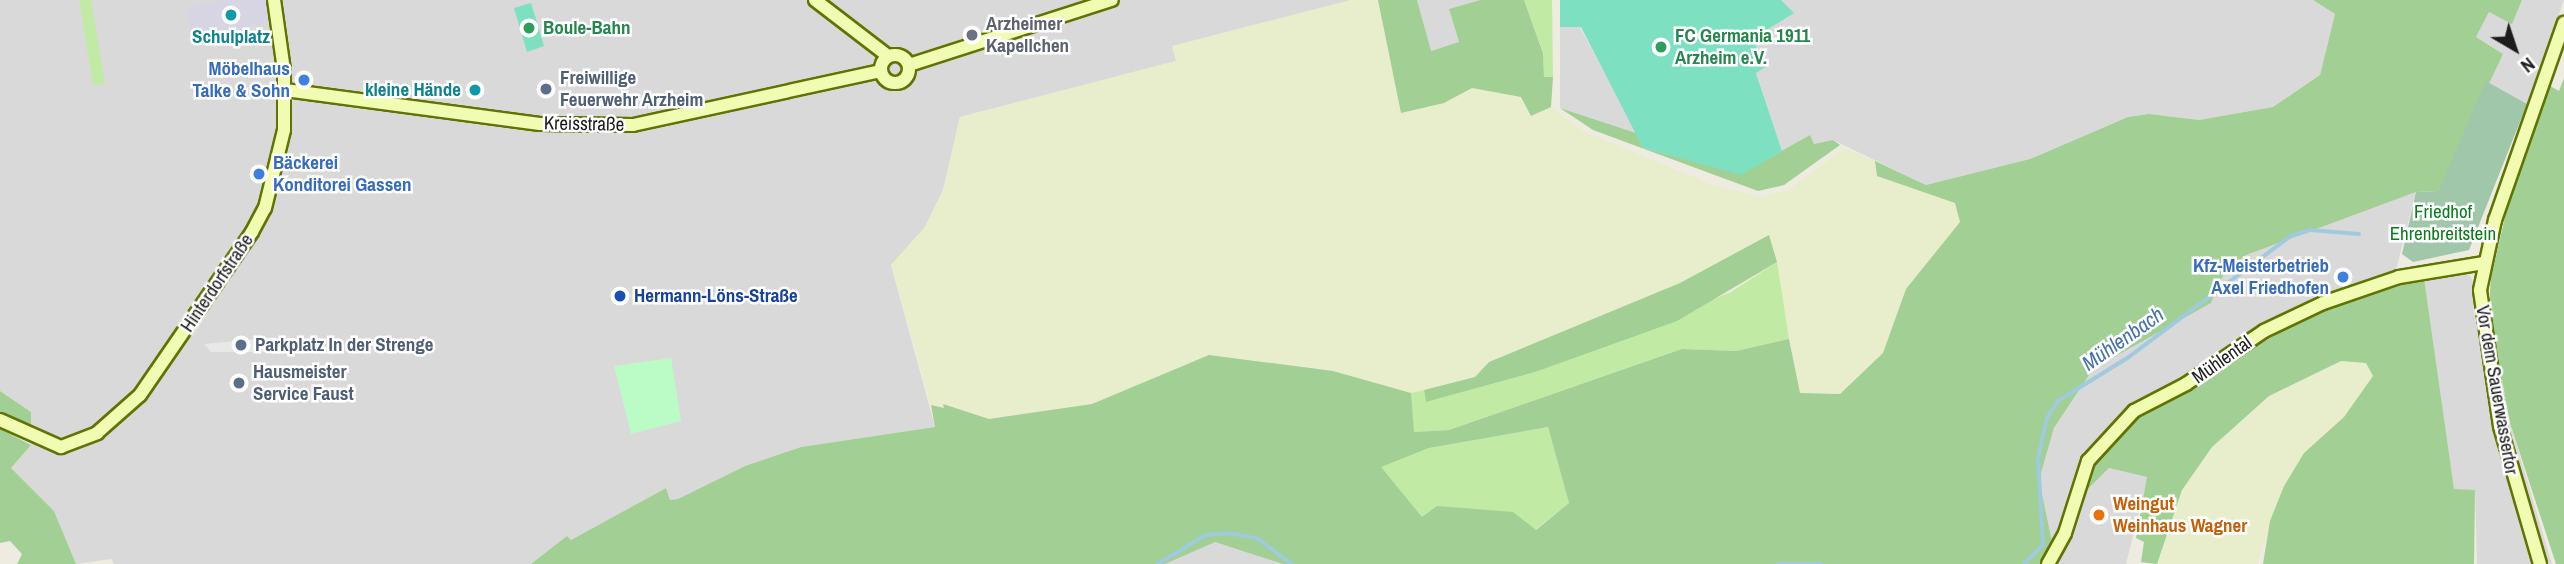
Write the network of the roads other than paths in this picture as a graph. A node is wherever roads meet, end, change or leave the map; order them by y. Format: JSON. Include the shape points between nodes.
{"nodes":[{"id":1,"x":274,"y":0,"type":"edge"},
{"id":2,"x":815,"y":0,"type":"edge"},
{"id":3,"x":1112,"y":0,"type":"edge"},
{"id":4,"x":2564,"y":23,"type":"edge"},
{"id":5,"x":888,"y":56,"type":"junction"},
{"id":6,"x":909,"y":65,"type":"junction"},
{"id":7,"x":880,"y":71,"type":"junction"},
{"id":8,"x":285,"y":90,"type":"junction"},
{"id":9,"x":2484,"y":263,"type":"junction"},
{"id":10,"x":0,"y":420,"type":"edge"},
{"id":11,"x":2539,"y":561,"type":"edge"},
{"id":12,"x":2048,"y":564,"type":"edge"}],
"edges":[{"from":1,"to":8,"type":"street","name":"Hinterdorfstraße"},
{"from":2,"to":5,"type":"street"},
{"from":3,"to":6,"type":"street","name":"Kreisstraße"},
{"from":4,"to":9,"type":"street","name":"Vor dem Sauerwassertor"},
{"from":5,"to":6,"type":"street","via":[[901,56]]},
{"from":5,"to":7,"type":"street"},
{"from":6,"to":7,"type":"street","name":"Kreisstraße","via":[[905,79],[897,83],[886,81]]},
{"from":7,"to":8,"type":"street","name":"Kreisstraße","via":[[807,91],[633,125],[540,124]]},
{"from":8,"to":10,"type":"street","name":"Hinterdorfstraße","via":[[280,154],[265,208],[140,395],[97,433],[61,447]]},
{"from":9,"to":11,"type":"street","name":"Vor dem Sauerwassertor","via":[[2481,301],[2498,413]]},
{"from":9,"to":12,"type":"street","name":"Mühlental","via":[[2387,280],[2310,309],[2134,411],[2088,461],[2065,533]]}]}
